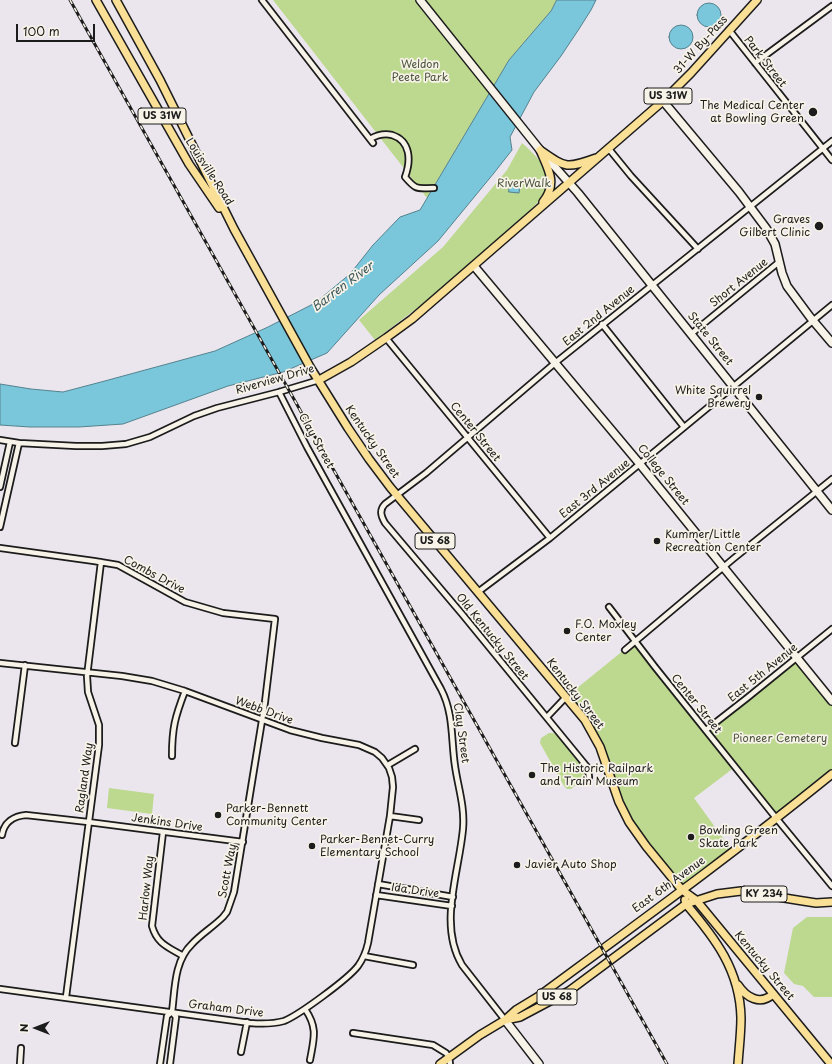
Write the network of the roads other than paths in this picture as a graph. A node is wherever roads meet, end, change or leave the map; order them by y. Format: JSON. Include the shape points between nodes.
{"nodes":[{"id":1,"x":96,"y":0,"type":"edge"},
{"id":2,"x":116,"y":0,"type":"edge"},
{"id":3,"x":262,"y":0,"type":"edge"},
{"id":4,"x":420,"y":0,"type":"edge"},
{"id":5,"x":757,"y":0,"type":"edge"},
{"id":6,"x":749,"y":4,"type":"edge"},
{"id":7,"x":832,"y":6,"type":"edge"},
{"id":8,"x":729,"y":30,"type":"junction"},
{"id":9,"x":755,"y":63,"type":"junction"},
{"id":10,"x":663,"y":101,"type":"junction"},
{"id":11,"x":832,"y":142,"type":"edge"},
{"id":12,"x":539,"y":148,"type":"junction"},
{"id":13,"x":609,"y":149,"type":"junction"},
{"id":14,"x":823,"y":149,"type":"junction"},
{"id":15,"x":600,"y":157,"type":"junction"},
{"id":16,"x":832,"y":160,"type":"edge"},
{"id":17,"x":569,"y":184,"type":"junction"},
{"id":18,"x":434,"y":188,"type":"dead end"},
{"id":19,"x":750,"y":207,"type":"junction"},
{"id":20,"x":535,"y":213,"type":"junction"},
{"id":21,"x":234,"y":229,"type":"junction"},
{"id":22,"x":698,"y":249,"type":"junction"},
{"id":23,"x":779,"y":262,"type":"junction"},
{"id":24,"x":474,"y":266,"type":"junction"},
{"id":25,"x":652,"y":285,"type":"junction"},
{"id":26,"x":832,"y":305,"type":"edge"},
{"id":27,"x":813,"y":320,"type":"junction"},
{"id":28,"x":602,"y":324,"type":"junction"},
{"id":29,"x":691,"y":334,"type":"junction"},
{"id":30,"x":386,"y":338,"type":"junction"},
{"id":31,"x":832,"y":343,"type":"edge"},
{"id":32,"x":555,"y":363,"type":"junction"},
{"id":33,"x":319,"y":380,"type":"junction"},
{"id":34,"x":734,"y":387,"type":"junction"},
{"id":35,"x":279,"y":392,"type":"junction"},
{"id":36,"x":684,"y":427,"type":"junction"},
{"id":37,"x":468,"y":437,"type":"junction"},
{"id":38,"x":0,"y":440,"type":"edge"},
{"id":39,"x":10,"y":442,"type":"junction"},
{"id":40,"x":19,"y":443,"type":"junction"},
{"id":41,"x":639,"y":464,"type":"junction"},
{"id":42,"x":832,"y":479,"type":"edge"},
{"id":43,"x":0,"y":487,"type":"edge"},
{"id":44,"x":816,"y":491,"type":"junction"},
{"id":45,"x":397,"y":496,"type":"junction"},
{"id":46,"x":381,"y":509,"type":"joint"},
{"id":47,"x":832,"y":510,"type":"edge"},
{"id":48,"x":0,"y":527,"type":"edge"},
{"id":49,"x":550,"y":538,"type":"junction"},
{"id":50,"x":0,"y":548,"type":"edge"},
{"id":51,"x":101,"y":562,"type":"junction"},
{"id":52,"x":724,"y":567,"type":"junction"},
{"id":53,"x":478,"y":592,"type":"junction"},
{"id":54,"x":609,"y":607,"type":"dead end"},
{"id":55,"x":275,"y":619,"type":"joint"},
{"id":56,"x":832,"y":629,"type":"edge"},
{"id":57,"x":635,"y":641,"type":"junction"},
{"id":58,"x":625,"y":650,"type":"dead end"},
{"id":59,"x":797,"y":657,"type":"junction"},
{"id":60,"x":0,"y":662,"type":"edge"},
{"id":61,"x":24,"y":665,"type":"junction"},
{"id":62,"x":87,"y":673,"type":"junction"},
{"id":63,"x":185,"y":691,"type":"junction"},
{"id":64,"x":566,"y":697,"type":"junction"},
{"id":65,"x":832,"y":701,"type":"edge"},
{"id":66,"x":546,"y":717,"type":"junction"},
{"id":67,"x":262,"y":720,"type":"junction"},
{"id":68,"x":706,"y":730,"type":"junction"},
{"id":69,"x":14,"y":743,"type":"dead end"},
{"id":70,"x":415,"y":749,"type":"dead end"},
{"id":71,"x":172,"y":756,"type":"dead end"},
{"id":72,"x":388,"y":765,"type":"junction"},
{"id":73,"x":832,"y":774,"type":"edge"},
{"id":74,"x":589,"y":777,"type":"dead end"},
{"id":75,"x":390,"y":816,"type":"junction"},
{"id":76,"x":776,"y":819,"type":"junction"},
{"id":77,"x":419,"y":820,"type":"dead end"},
{"id":78,"x":88,"y":822,"type":"junction"},
{"id":79,"x":163,"y":832,"type":"junction"},
{"id":80,"x":2,"y":835,"type":"dead end"},
{"id":81,"x":243,"y":842,"type":"junction"},
{"id":82,"x":378,"y":884,"type":"junction"},
{"id":83,"x":832,"y":886,"type":"edge"},
{"id":84,"x":682,"y":890,"type":"junction"},
{"id":85,"x":376,"y":895,"type":"junction"},
{"id":86,"x":453,"y":897,"type":"junction"},
{"id":87,"x":696,"y":900,"type":"junction"},
{"id":88,"x":832,"y":902,"type":"edge"},
{"id":89,"x":686,"y":904,"type":"junction"},
{"id":90,"x":452,"y":906,"type":"junction"},
{"id":91,"x":183,"y":956,"type":"junction"},
{"id":92,"x":364,"y":956,"type":"junction"},
{"id":93,"x":413,"y":965,"type":"dead end"},
{"id":94,"x":735,"y":981,"type":"junction"},
{"id":95,"x":0,"y":989,"type":"edge"},
{"id":96,"x":773,"y":994,"type":"junction"},
{"id":97,"x":66,"y":997,"type":"junction"},
{"id":98,"x":305,"y":1009,"type":"junction"},
{"id":99,"x":172,"y":1012,"type":"junction"},
{"id":100,"x":505,"y":1020,"type":"junction"},
{"id":101,"x":247,"y":1022,"type":"junction"},
{"id":102,"x":353,"y":1033,"type":"dead end"},
{"id":103,"x":21,"y":1048,"type":"dead end"},
{"id":104,"x":241,"y":1052,"type":"dead end"},
{"id":105,"x":310,"y":1060,"type":"dead end"},
{"id":106,"x":450,"y":1061,"type":"edge"},
{"id":107,"x":160,"y":1062,"type":"edge"},
{"id":108,"x":170,"y":1063,"type":"edge"},
{"id":109,"x":20,"y":1064,"type":"edge"},
{"id":110,"x":440,"y":1064,"type":"edge"},
{"id":111,"x":539,"y":1064,"type":"edge"},
{"id":112,"x":738,"y":1064,"type":"edge"},
{"id":113,"x":831,"y":1064,"type":"edge"}],
"edges":[{"from":1,"to":21,"type":"main road","name":"Louisville Road","number":"US 31W","via":[[189,164]]},
{"from":2,"to":21,"type":"main road","name":"Louisville Road","number":"US 31W","via":[[160,80]]},
{"from":3,"to":18,"type":"street","via":[[372,141],[375,136],[387,134],[399,138],[406,145],[409,167],[405,177],[414,187]]},
{"from":4,"to":12,"type":"street","name":"State Street"},
{"from":5,"to":6,"type":"main road","name":"31-W By-Pass","number":"US 31W"},
{"from":6,"to":8,"type":"main road","name":"31-W By-Pass","number":"US 31W"},
{"from":7,"to":9,"type":"street"},
{"from":8,"to":9,"type":"street","name":"Park Street"},
{"from":8,"to":10,"type":"main road","name":"31-W By-Pass","number":"US 31W"},
{"from":9,"to":14,"type":"street","name":"Park Street"},
{"from":10,"to":13,"type":"main road","name":"31-W By-Pass","number":"US 31W"},
{"from":10,"to":19,"type":"street"},
{"from":11,"to":14,"type":"street","name":"East 2nd Avenue"},
{"from":12,"to":15,"type":"main road","via":[[564,165],[578,165]]},
{"from":12,"to":17,"type":"street","name":"State Street"},
{"from":12,"to":20,"type":"main road","via":[[551,183],[550,191]]},
{"from":13,"to":15,"type":"main road","name":"31-W By-Pass","number":"US 31W"},
{"from":13,"to":22,"type":"street"},
{"from":14,"to":16,"type":"street","name":"Park Street"},
{"from":14,"to":19,"type":"street","name":"East 2nd Avenue"},
{"from":15,"to":17,"type":"main road","name":"31-W By-Pass","number":"US 31W"},
{"from":17,"to":20,"type":"main road","name":"Riverview Drive","number":"US 31W"},
{"from":17,"to":25,"type":"street","name":"State Street"},
{"from":19,"to":22,"type":"street","name":"East 2nd Avenue"},
{"from":19,"to":23,"type":"street","via":[[773,240]]},
{"from":20,"to":24,"type":"main road","name":"Riverview Drive","number":"US 31W"},
{"from":21,"to":33,"type":"main road","name":"Louisville Road","number":"US 31W"},
{"from":22,"to":25,"type":"street","name":"East 2nd Avenue"},
{"from":23,"to":27,"type":"street","via":[[787,286]]},
{"from":23,"to":29,"type":"street","name":"Short Avenue"},
{"from":24,"to":30,"type":"main road","name":"Riverview Drive","number":"US 31W"},
{"from":24,"to":32,"type":"street","name":"College Street"},
{"from":25,"to":28,"type":"street","name":"East 2nd Avenue"},
{"from":25,"to":29,"type":"street","name":"State Street"},
{"from":26,"to":27,"type":"street","name":"East 3rd Avenue"},
{"from":27,"to":31,"type":"street"},
{"from":27,"to":34,"type":"street","name":"East 3rd Avenue"},
{"from":28,"to":32,"type":"street","name":"East 2nd Avenue"},
{"from":28,"to":36,"type":"street"},
{"from":29,"to":34,"type":"street","name":"State Street"},
{"from":30,"to":33,"type":"main road","name":"Riverview Drive","number":"US 31W"},
{"from":30,"to":37,"type":"street","name":"Center Street"},
{"from":32,"to":37,"type":"street","name":"East 2nd Avenue"},
{"from":32,"to":41,"type":"street","name":"College Street"},
{"from":33,"to":35,"type":"street","name":"Riverview Drive"},
{"from":33,"to":45,"type":"main road","name":"Kentucky Street","number":"US 68","via":[[357,443]]},
{"from":34,"to":36,"type":"street","name":"East 3rd Avenue"},
{"from":34,"to":44,"type":"street","name":"State Street"},
{"from":35,"to":40,"type":"street","name":"Riverview Drive","via":[[206,412],[150,437],[126,444],[102,446]]},
{"from":35,"to":86,"type":"street","name":"Clay Street","via":[[310,454],[448,705],[464,818]]},
{"from":36,"to":41,"type":"street","name":"East 3rd Avenue"},
{"from":37,"to":45,"type":"street","name":"East 2nd Avenue"},
{"from":37,"to":49,"type":"street","name":"Center Street"},
{"from":38,"to":39,"type":"street","name":"Riverview Drive"},
{"from":39,"to":40,"type":"street","name":"Riverview Drive"},
{"from":39,"to":43,"type":"street"},
{"from":40,"to":48,"type":"street"},
{"from":41,"to":49,"type":"street","name":"East 3rd Avenue"},
{"from":41,"to":52,"type":"street","name":"College Street"},
{"from":42,"to":44,"type":"street"},
{"from":44,"to":47,"type":"street","name":"State Street"},
{"from":44,"to":52,"type":"street"},
{"from":45,"to":46,"type":"street","name":"East 2nd Avenue"},
{"from":45,"to":53,"type":"main road","name":"Kentucky Street","number":"US 68"},
{"from":46,"to":66,"type":"street","name":"Old Kentucky Street","via":[[382,518],[388,527]]},
{"from":49,"to":53,"type":"street","name":"East 3rd Avenue"},
{"from":50,"to":51,"type":"street","name":"Combs Drive"},
{"from":51,"to":55,"type":"street","name":"Combs Drive","via":[[123,567],[184,602],[223,613]]},
{"from":51,"to":62,"type":"street","name":"Ragland Way"},
{"from":52,"to":57,"type":"street"},
{"from":52,"to":59,"type":"street","name":"College Street"},
{"from":53,"to":64,"type":"main road","name":"Kentucky Street","number":"US 68"},
{"from":54,"to":57,"type":"street","name":"Center Street"},
{"from":55,"to":67,"type":"street","name":"Scott Way"},
{"from":56,"to":59,"type":"street","name":"East 5th Avenue"},
{"from":57,"to":58,"type":"street"},
{"from":57,"to":68,"type":"street","name":"Center Street"},
{"from":59,"to":65,"type":"street","name":"College Street"},
{"from":59,"to":68,"type":"street","name":"East 5th Avenue"},
{"from":60,"to":61,"type":"street","name":"Webb Drive"},
{"from":61,"to":62,"type":"street","name":"Webb Drive"},
{"from":61,"to":69,"type":"street"},
{"from":62,"to":63,"type":"street","name":"Webb Drive","via":[[142,679]]},
{"from":62,"to":78,"type":"street","name":"Ragland Way","via":[[88,692],[100,732]]},
{"from":63,"to":67,"type":"street","name":"Webb Drive"},
{"from":63,"to":71,"type":"street","via":[[173,727]]},
{"from":64,"to":66,"type":"street"},
{"from":64,"to":84,"type":"main road","name":"Kentucky Street","number":"US 68","via":[[585,720],[598,742],[625,816]]},
{"from":66,"to":74,"type":"street","name":"Old Kentucky Street","via":[[588,768]]},
{"from":67,"to":72,"type":"street","name":"Webb Drive","via":[[302,734],[365,746]]},
{"from":67,"to":81,"type":"street","name":"Scott Way"},
{"from":68,"to":76,"type":"street","name":"Center Street"},
{"from":70,"to":72,"type":"street"},
{"from":72,"to":75,"type":"street","via":[[393,784]]},
{"from":73,"to":76,"type":"main road","name":"East 6th Avenue"},
{"from":75,"to":77,"type":"street"},
{"from":75,"to":82,"type":"street"},
{"from":76,"to":83,"type":"street","name":"Center Street"},
{"from":76,"to":84,"type":"main road","name":"East 6th Avenue"},
{"from":78,"to":79,"type":"street","name":"Jenkins Drive"},
{"from":78,"to":80,"type":"street","name":"Jenkins Drive","via":[[21,816],[9,821]]},
{"from":78,"to":97,"type":"street","name":"Ragland Way"},
{"from":79,"to":81,"type":"street","name":"Jenkins Drive"},
{"from":79,"to":91,"type":"street","name":"Harlow Way","via":[[152,926],[160,942]]},
{"from":81,"to":91,"type":"street","name":"Scott Way","via":[[234,892],[227,912],[191,944]]},
{"from":82,"to":85,"type":"street"},
{"from":82,"to":86,"type":"street","name":"Ida Drive"},
{"from":84,"to":87,"type":"main road","name":"Kentucky Street","number":"US 68"},
{"from":84,"to":89,"type":"main road"},
{"from":84,"to":100,"type":"main road","name":"East 6th Avenue","number":"US 68"},
{"from":85,"to":90,"type":"street","name":"Ida Drive"},
{"from":85,"to":92,"type":"street","name":"Graham Drive"},
{"from":86,"to":90,"type":"street","name":"Clay Street"},
{"from":87,"to":88,"type":"main road","number":"KY 234","via":[[740,891],[803,901]]},
{"from":87,"to":89,"type":"main road","number":"US 68"},
{"from":87,"to":96,"type":"main road","name":"Kentucky Street"},
{"from":89,"to":94,"type":"main road","via":[[718,944]]},
{"from":89,"to":100,"type":"main road","number":"US 68","via":[[569,991],[520,1017]]},
{"from":90,"to":100,"type":"street","name":"Clay Street","via":[[451,931],[457,956]]},
{"from":91,"to":99,"type":"street","name":"Scott Way","via":[[178,970]]},
{"from":92,"to":93,"type":"street"},
{"from":92,"to":98,"type":"street","name":"Graham Drive","via":[[351,973]]},
{"from":94,"to":96,"type":"main road","via":[[744,993],[752,998],[764,1000]]},
{"from":94,"to":112,"type":"main road","via":[[741,1016]]},
{"from":95,"to":97,"type":"street","name":"Graham Drive"},
{"from":96,"to":113,"type":"main road","name":"Kentucky Street"},
{"from":97,"to":99,"type":"street","name":"Graham Drive"},
{"from":98,"to":101,"type":"street","name":"Graham Drive","via":[[276,1023]]},
{"from":98,"to":105,"type":"street","via":[[315,1032]]},
{"from":99,"to":101,"type":"street","name":"Graham Drive"},
{"from":99,"to":107,"type":"street","name":"Scott Way","via":[[167,1016]]},
{"from":99,"to":108,"type":"street","name":"Scott Way","via":[[176,1017]]},
{"from":100,"to":106,"type":"main road","number":"US 68","via":[[480,1035]]},
{"from":100,"to":111,"type":"street","name":"Clay Street"},
{"from":101,"to":104,"type":"street"},
{"from":102,"to":106,"type":"street","via":[[429,1044],[441,1048]]},
{"from":103,"to":109,"type":"street"},
{"from":106,"to":110,"type":"main road","number":"US 68"},
{"from":107,"to":108,"type":"street"}]}
